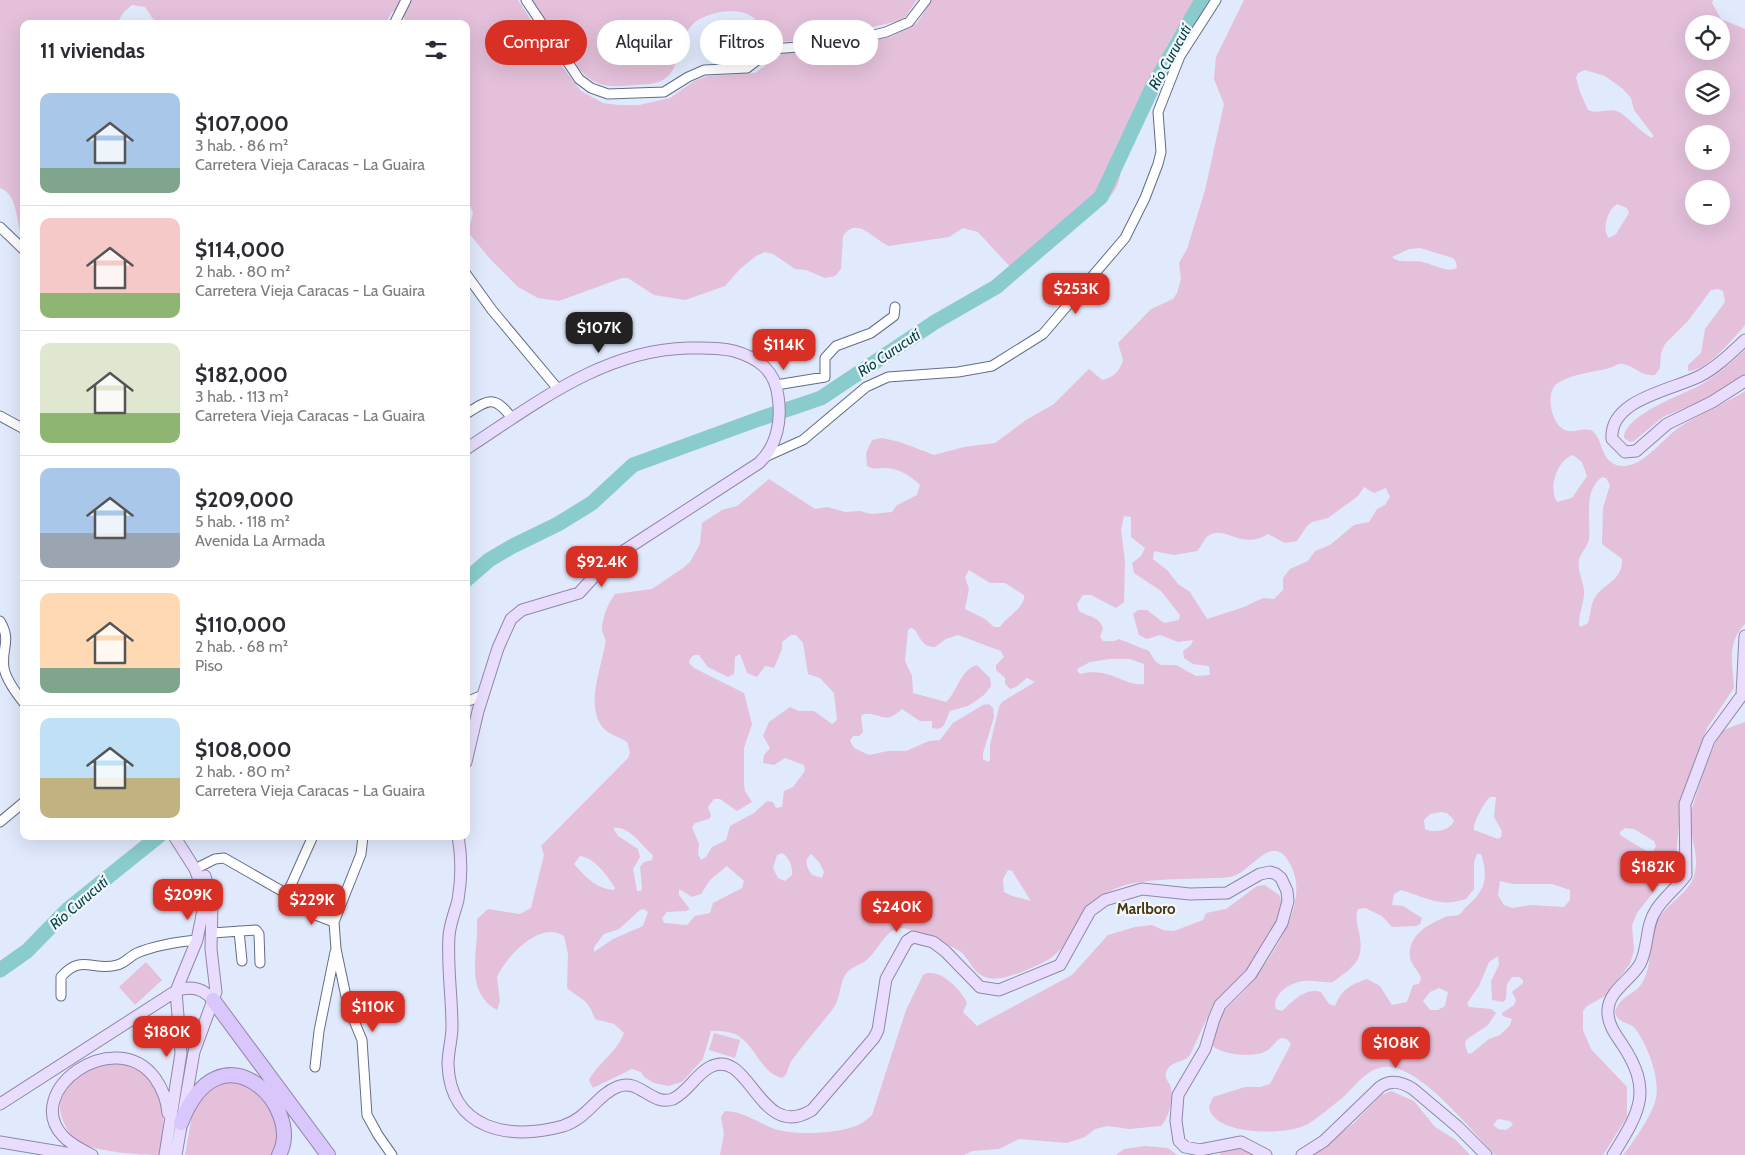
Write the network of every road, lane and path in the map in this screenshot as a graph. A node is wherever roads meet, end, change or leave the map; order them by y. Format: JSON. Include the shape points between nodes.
{"nodes":[{"id":1,"x":406,"y":0,"type":"edge"},
{"id":2,"x":526,"y":0,"type":"edge"},
{"id":3,"x":926,"y":0,"type":"edge"},
{"id":4,"x":1216,"y":0,"type":"edge"},
{"id":5,"x":396,"y":20,"type":"edge"},
{"id":6,"x":0,"y":227,"type":"edge"},
{"id":7,"x":20,"y":246,"type":"edge"},
{"id":8,"x":470,"y":280,"type":"edge"},
{"id":9,"x":895,"y":307,"type":"dead end"},
{"id":10,"x":1745,"y":340,"type":"edge"},
{"id":11,"x":1745,"y":382,"type":"edge"},
{"id":12,"x":776,"y":385,"type":"junction"},
{"id":13,"x":558,"y":389,"type":"junction"},
{"id":14,"x":470,"y":411,"type":"edge"},
{"id":15,"x":0,"y":416,"type":"edge"},
{"id":16,"x":512,"y":418,"type":"junction"},
{"id":17,"x":20,"y":427,"type":"edge"},
{"id":18,"x":470,"y":445,"type":"edge"},
{"id":19,"x":765,"y":457,"type":"junction"},
{"id":20,"x":0,"y":621,"type":"edge"},
{"id":21,"x":1745,"y":636,"type":"edge"},
{"id":22,"x":483,"y":695,"type":"junction"},
{"id":23,"x":20,"y":698,"type":"edge"},
{"id":24,"x":470,"y":700,"type":"edge"},
{"id":25,"x":470,"y":746,"type":"edge"},
{"id":26,"x":20,"y":805,"type":"edge"},
{"id":27,"x":0,"y":822,"type":"edge"},
{"id":28,"x":311,"y":840,"type":"edge"},
{"id":29,"x":363,"y":840,"type":"edge"},
{"id":30,"x":459,"y":840,"type":"edge"},
{"id":31,"x":185,"y":844,"type":"edge"},
{"id":32,"x":198,"y":868,"type":"junction"},
{"id":33,"x":287,"y":894,"type":"junction"},
{"id":34,"x":334,"y":922,"type":"junction"},
{"id":35,"x":239,"y":931,"type":"junction"},
{"id":36,"x":212,"y":933,"type":"junction"},
{"id":37,"x":197,"y":940,"type":"junction"},
{"id":38,"x":336,"y":949,"type":"junction"},
{"id":39,"x":242,"y":961,"type":"dead end"},
{"id":40,"x":260,"y":963,"type":"dead end"},
{"id":41,"x":176,"y":990,"type":"junction"},
{"id":42,"x":62,"y":996,"type":"dead end"},
{"id":43,"x":213,"y":1000,"type":"junction"},
{"id":44,"x":315,"y":1067,"type":"dead end"},
{"id":45,"x":0,"y":1104,"type":"edge"},
{"id":46,"x":175,"y":1124,"type":"junction"},
{"id":47,"x":0,"y":1142,"type":"edge"},
{"id":48,"x":78,"y":1155,"type":"edge"},
{"id":49,"x":92,"y":1155,"type":"edge"},
{"id":50,"x":165,"y":1155,"type":"edge"},
{"id":51,"x":176,"y":1155,"type":"edge"},
{"id":52,"x":278,"y":1155,"type":"edge"},
{"id":53,"x":328,"y":1155,"type":"edge"},
{"id":54,"x":392,"y":1155,"type":"edge"},
{"id":55,"x":1266,"y":1155,"type":"edge"},
{"id":56,"x":1302,"y":1155,"type":"edge"},
{"id":57,"x":1486,"y":1155,"type":"edge"},
{"id":58,"x":1613,"y":1155,"type":"edge"}],
"edges":[{"from":1,"to":5,"type":"street"},
{"from":2,"to":3,"type":"street","via":[[579,79],[608,94],[664,92],[704,70],[747,68],[772,49],[836,44],[886,32],[908,22]]},
{"from":4,"to":19,"type":"street","via":[[1180,56],[1158,112],[1161,152],[1158,164],[1125,238],[1043,334],[992,366],[888,377],[866,386],[803,440]]},
{"from":6,"to":7,"type":"street"},
{"from":8,"to":13,"type":"street"},
{"from":9,"to":12,"type":"street","via":[[894,316],[871,333],[836,346],[825,358],[825,377]]},
{"from":10,"to":11,"type":"main road","via":[[1701,376],[1631,405],[1614,427],[1612,439],[1625,452],[1636,451],[1667,424]]},
{"from":12,"to":13,"type":"main road","via":[[768,369],[754,358],[711,348],[667,349],[613,362]]},
{"from":12,"to":19,"type":"main road","via":[[780,419]]},
{"from":13,"to":16,"type":"main road"},
{"from":14,"to":16,"type":"street","via":[[492,400]]},
{"from":15,"to":17,"type":"street"},
{"from":16,"to":18,"type":"main road"},
{"from":19,"to":22,"type":"main road","via":[[622,552],[579,593],[516,614],[503,635]]},
{"from":20,"to":23,"type":"street","via":[[7,637],[4,669]]},
{"from":21,"to":58,"type":"main road","via":[[1742,695],[1709,740],[1686,804],[1686,876],[1656,910],[1649,924],[1645,955],[1608,1006],[1613,1032],[1633,1061],[1640,1083],[1636,1113]]},
{"from":22,"to":24,"type":"street"},
{"from":22,"to":25,"type":"main road"},
{"from":26,"to":27,"type":"street"},
{"from":28,"to":33,"type":"street"},
{"from":29,"to":34,"type":"street","via":[[361,854]]},
{"from":30,"to":55,"type":"main road","via":[[462,870],[449,935],[452,1027],[448,1064],[451,1082],[459,1106],[474,1120],[489,1127],[517,1131],[574,1122],[612,1090],[623,1085],[642,1089],[664,1101],[673,1099],[714,1065],[736,1070],[773,1112],[792,1118],[803,1115],[816,1105],[874,1038],[886,978],[913,936],[933,942],[945,951],[980,987],[999,990],[1060,965],[1090,912],[1104,900],[1142,890],[1227,893],[1260,874],[1276,874],[1287,891],[1288,901],[1282,923],[1251,974],[1218,1010],[1205,1049],[1178,1094],[1176,1122],[1179,1141],[1192,1150],[1237,1142],[1248,1144]]},
{"from":31,"to":32,"type":"main road"},
{"from":32,"to":33,"type":"street","via":[[224,858]]},
{"from":32,"to":36,"type":"main road","via":[[208,883]]},
{"from":32,"to":37,"type":"main road","via":[[202,920]]},
{"from":33,"to":34,"type":"street","via":[[313,914]]},
{"from":34,"to":38,"type":"street"},
{"from":35,"to":36,"type":"street"},
{"from":35,"to":39,"type":"street"},
{"from":35,"to":40,"type":"street","via":[[256,930],[259,934]]},
{"from":36,"to":43,"type":"main road","via":[[216,986]]},
{"from":37,"to":41,"type":"main road"},
{"from":37,"to":42,"type":"street","via":[[170,943],[144,951],[118,966],[84,964],[69,967],[61,977]]},
{"from":38,"to":44,"type":"street"},
{"from":38,"to":54,"type":"street","via":[[348,1006],[362,1040],[368,1114]]},
{"from":41,"to":43,"type":"main road","via":[[198,988]]},
{"from":41,"to":45,"type":"main road"},
{"from":41,"to":46,"type":"main road","via":[[181,1053]]},
{"from":43,"to":46,"type":"main road","via":[[194,1052]]},
{"from":43,"to":53,"type":"highway"},
{"from":46,"to":49,"type":"main road","via":[[156,1079],[144,1067],[120,1057],[100,1058],[64,1082],[52,1106],[59,1132]]},
{"from":46,"to":50,"type":"main road"},
{"from":46,"to":51,"type":"main road"},
{"from":46,"to":52,"type":"highway","via":[[206,1083],[226,1075],[242,1077],[260,1088],[281,1116],[284,1136]]},
{"from":47,"to":48,"type":"main road"},
{"from":56,"to":57,"type":"main road","via":[[1324,1142],[1386,1083],[1397,1082],[1413,1089]]}]}
